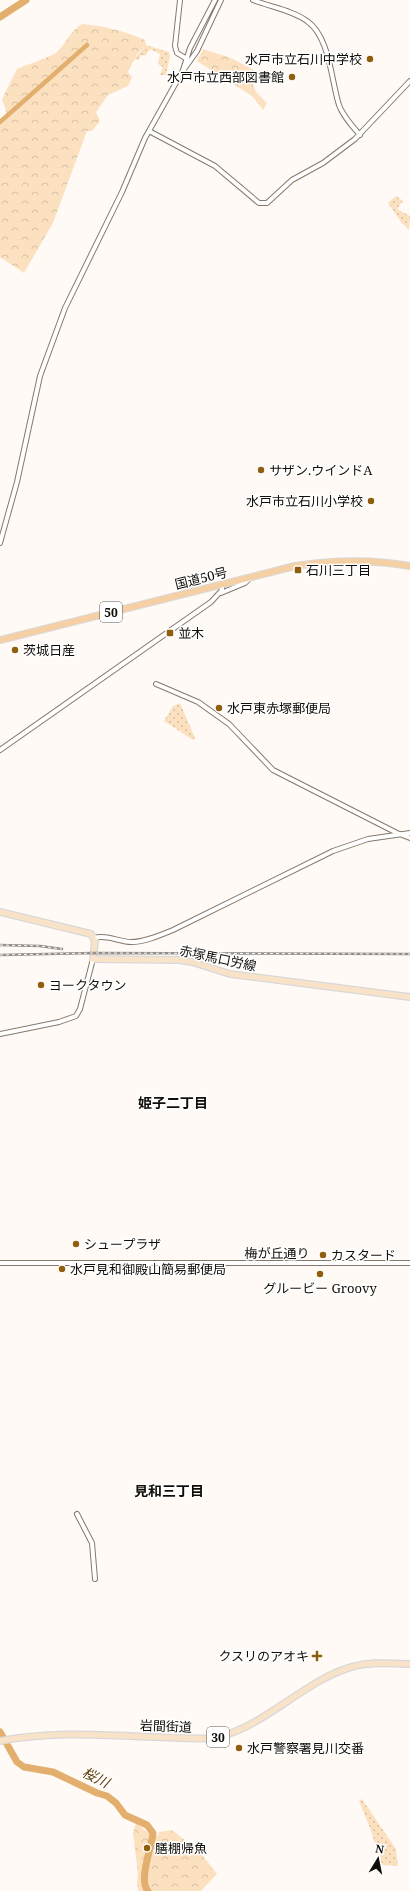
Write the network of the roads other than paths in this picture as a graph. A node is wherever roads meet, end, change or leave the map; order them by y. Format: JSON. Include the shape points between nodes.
{"nodes":[{"id":1,"x":180,"y":0,"type":"edge"},
{"id":2,"x":215,"y":0,"type":"edge"},
{"id":3,"x":221,"y":0,"type":"edge"},
{"id":4,"x":253,"y":0,"type":"edge"},
{"id":5,"x":186,"y":58,"type":"junction"},
{"id":6,"x":191,"y":60,"type":"junction"},
{"id":7,"x":182,"y":72,"type":"junction"},
{"id":8,"x":410,"y":81,"type":"edge"},
{"id":9,"x":149,"y":131,"type":"junction"},
{"id":10,"x":360,"y":135,"type":"junction"},
{"id":11,"x":0,"y":543,"type":"edge"},
{"id":12,"x":410,"y":566,"type":"edge"},
{"id":13,"x":252,"y":577,"type":"junction"},
{"id":14,"x":222,"y":584,"type":"junction"},
{"id":15,"x":211,"y":587,"type":"junction"},
{"id":16,"x":219,"y":595,"type":"junction"},
{"id":17,"x":0,"y":640,"type":"edge"},
{"id":18,"x":156,"y":684,"type":"dead end"},
{"id":19,"x":0,"y":750,"type":"edge"},
{"id":20,"x":397,"y":833,"type":"junction"},
{"id":21,"x":410,"y":833,"type":"edge"},
{"id":22,"x":410,"y":838,"type":"edge"},
{"id":23,"x":0,"y":912,"type":"edge"},
{"id":24,"x":94,"y":938,"type":"junction"},
{"id":25,"x":93,"y":959,"type":"junction"},
{"id":26,"x":410,"y":997,"type":"edge"},
{"id":27,"x":0,"y":1034,"type":"edge"},
{"id":28,"x":0,"y":1263,"type":"edge"},
{"id":29,"x":410,"y":1263,"type":"edge"},
{"id":30,"x":77,"y":1514,"type":"dead end"},
{"id":31,"x":94,"y":1580,"type":"dead end"},
{"id":32,"x":410,"y":1664,"type":"edge"},
{"id":33,"x":0,"y":1740,"type":"edge"}],
"edges":[{"from":1,"to":5,"type":"street","via":[[175,46],[177,53]]},
{"from":2,"to":5,"type":"street"},
{"from":3,"to":6,"type":"street"},
{"from":4,"to":10,"type":"street","via":[[303,18],[316,30],[323,44],[340,105],[347,120]]},
{"from":5,"to":6,"type":"street"},
{"from":5,"to":7,"type":"street"},
{"from":6,"to":7,"type":"street"},
{"from":7,"to":9,"type":"street"},
{"from":8,"to":10,"type":"street"},
{"from":9,"to":10,"type":"street","via":[[215,166],[259,203],[267,202],[292,180],[323,163]]},
{"from":9,"to":11,"type":"street","via":[[56,330],[40,376],[14,495]]},
{"from":12,"to":13,"type":"highway","name":"国道50号","number":"50","via":[[373,561],[334,561],[286,568]]},
{"from":13,"to":14,"type":"highway","name":"国道50号","number":"50"},
{"from":13,"to":16,"type":"street"},
{"from":14,"to":15,"type":"highway","name":"国道50号","number":"50"},
{"from":14,"to":16,"type":"street"},
{"from":15,"to":16,"type":"street"},
{"from":15,"to":17,"type":"highway","name":"国道50号","number":"50"},
{"from":16,"to":19,"type":"street"},
{"from":18,"to":20,"type":"street","via":[[198,702],[221,718],[273,770]]},
{"from":20,"to":21,"type":"street"},
{"from":20,"to":22,"type":"street"},
{"from":20,"to":24,"type":"street","via":[[359,841],[333,851],[163,934],[132,942]]},
{"from":23,"to":24,"type":"main road","via":[[91,934]]},
{"from":24,"to":25,"type":"main road"},
{"from":25,"to":26,"type":"main road","name":"赤塚馬口労線","via":[[179,960],[230,974]]},
{"from":25,"to":27,"type":"street","via":[[76,1016],[65,1021]]},
{"from":28,"to":29,"type":"street","name":"梅が丘通り"},
{"from":30,"to":31,"type":"street","via":[[92,1543]]},
{"from":32,"to":33,"type":"main road","name":"岩間街道","number":"30","via":[[367,1664],[344,1670],[325,1678],[242,1728],[218,1737],[63,1733]]}]}
